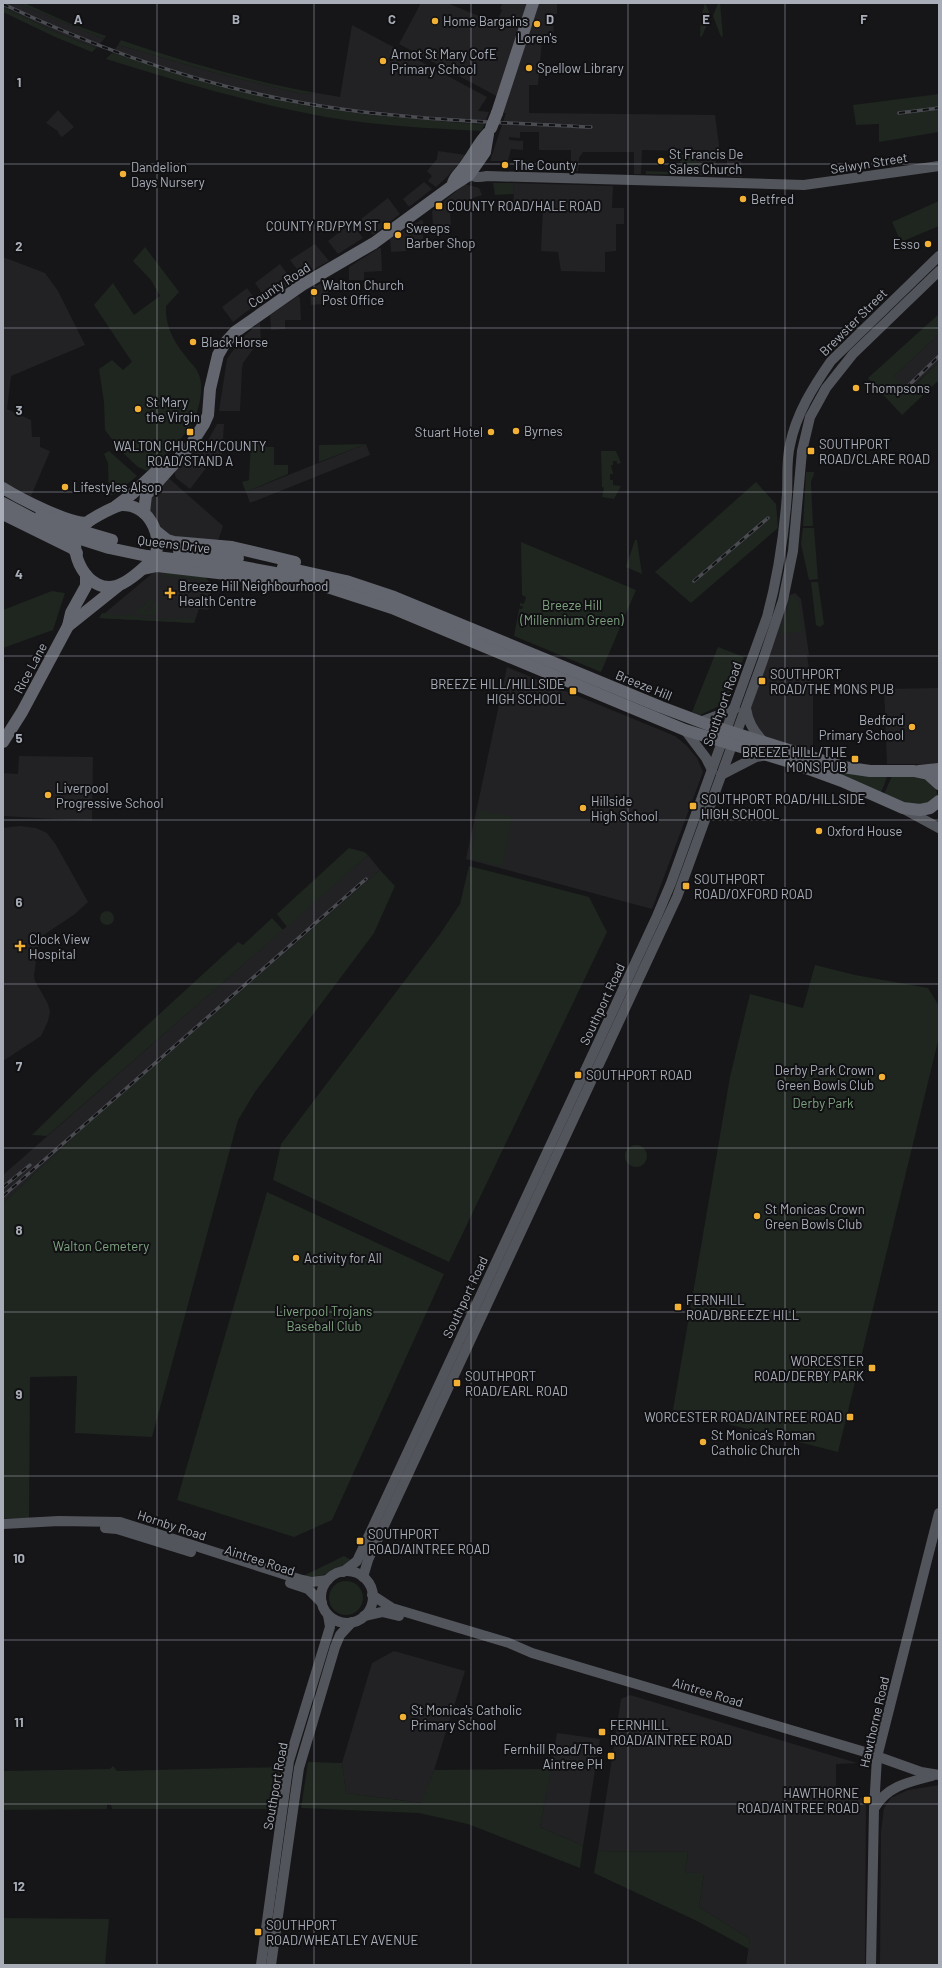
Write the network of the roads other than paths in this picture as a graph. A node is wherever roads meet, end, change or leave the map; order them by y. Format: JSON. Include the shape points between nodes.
{"nodes":[{"id":1,"x":533,"y":3,"type":"edge"},
{"id":2,"x":939,"y":166,"type":"edge"},
{"id":3,"x":469,"y":171,"type":"junction"},
{"id":4,"x":939,"y":256,"type":"edge"},
{"id":5,"x":939,"y":270,"type":"edge"},
{"id":6,"x":798,"y":416,"type":"joint"},
{"id":7,"x":810,"y":417,"type":"joint"},
{"id":8,"x":182,"y":454,"type":"junction"},
{"id":9,"x":3,"y":488,"type":"edge"},
{"id":10,"x":3,"y":494,"type":"edge"},
{"id":11,"x":3,"y":504,"type":"edge"},
{"id":12,"x":114,"y":507,"type":"junction"},
{"id":13,"x":144,"y":513,"type":"junction"},
{"id":14,"x":3,"y":514,"type":"edge"},
{"id":15,"x":57,"y":515,"type":"junction"},
{"id":16,"x":87,"y":523,"type":"junction"},
{"id":17,"x":157,"y":532,"type":"junction"},
{"id":18,"x":41,"y":534,"type":"junction"},
{"id":19,"x":77,"y":553,"type":"junction"},
{"id":20,"x":141,"y":570,"type":"junction"},
{"id":21,"x":284,"y":571,"type":"junction"},
{"id":22,"x":86,"y":575,"type":"junction"},
{"id":23,"x":346,"y":581,"type":"junction"},
{"id":24,"x":118,"y":586,"type":"junction"},
{"id":25,"x":348,"y":594,"type":"junction"},
{"id":26,"x":68,"y":626,"type":"junction"},
{"id":27,"x":735,"y":708,"type":"junction"},
{"id":28,"x":746,"y":708,"type":"junction"},
{"id":29,"x":700,"y":722,"type":"junction"},
{"id":30,"x":686,"y":730,"type":"junction"},
{"id":31,"x":732,"y":732,"type":"junction"},
{"id":32,"x":763,"y":741,"type":"junction"},
{"id":33,"x":3,"y":742,"type":"edge"},
{"id":34,"x":727,"y":744,"type":"junction"},
{"id":35,"x":770,"y":755,"type":"junction"},
{"id":36,"x":939,"y":768,"type":"edge"},
{"id":37,"x":914,"y":771,"type":"junction"},
{"id":38,"x":716,"y":773,"type":"junction"},
{"id":39,"x":939,"y":784,"type":"edge"},
{"id":40,"x":939,"y":801,"type":"edge"},
{"id":41,"x":903,"y":808,"type":"junction"},
{"id":42,"x":939,"y":828,"type":"edge"},
{"id":43,"x":939,"y":1513,"type":"edge"},
{"id":44,"x":3,"y":1524,"type":"edge"},
{"id":45,"x":3,"y":1531,"type":"edge"},
{"id":46,"x":343,"y":1572,"type":"junction"},
{"id":47,"x":363,"y":1577,"type":"junction"},
{"id":48,"x":328,"y":1580,"type":"junction"},
{"id":49,"x":372,"y":1594,"type":"junction"},
{"id":50,"x":322,"y":1603,"type":"junction"},
{"id":51,"x":328,"y":1615,"type":"junction"},
{"id":52,"x":364,"y":1616,"type":"junction"},
{"id":53,"x":352,"y":1622,"type":"junction"},
{"id":54,"x":532,"y":1653,"type":"junction"},
{"id":55,"x":877,"y":1757,"type":"junction"},
{"id":56,"x":938,"y":1775,"type":"edge"},
{"id":57,"x":874,"y":1809,"type":"junction"},
{"id":58,"x":261,"y":1965,"type":"edge"},
{"id":59,"x":271,"y":1965,"type":"edge"},
{"id":60,"x":871,"y":1965,"type":"edge"}],
"edges":[{"from":1,"to":3,"type":"highway","name":"County Road","bridge":true,"via":[[489,131],[485,152]]},
{"from":2,"to":3,"type":"main road","name":"Selwyn Street","via":[[804,185],[487,176]]},
{"from":3,"to":8,"type":"highway","name":"County Road","via":[[374,243],[302,285],[235,332],[218,355],[210,389],[208,415],[199,434]]},
{"from":4,"to":6,"type":"main road","name":"Brewster Street","via":[[831,361]]},
{"from":5,"to":7,"type":"main road","name":"Brewster Street","via":[[853,354],[826,388]]},
{"from":6,"to":27,"type":"main road","name":"Southport Road","via":[[789,447],[782,542],[775,588],[761,638]]},
{"from":7,"to":28,"type":"main road","name":"Southport Road","via":[[802,451],[793,551],[783,600]]},
{"from":8,"to":12,"type":"highway","name":"County Road","via":[[162,467]]},
{"from":8,"to":13,"type":"highway","name":"County Road","via":[[146,495]]},
{"from":9,"to":15,"type":"highway"},
{"from":10,"to":21,"type":"highway","name":"Queens Drive","bridge":true,"via":[[54,521],[106,539],[220,556]]},
{"from":11,"to":21,"type":"highway","name":"Queens Drive","bridge":true,"via":[[56,531],[109,548],[147,556]]},
{"from":12,"to":13,"type":"highway","via":[[134,506]]},
{"from":12,"to":16,"type":"highway"},
{"from":13,"to":17,"type":"highway"},
{"from":14,"to":18,"type":"highway"},
{"from":15,"to":16,"type":"highway"},
{"from":15,"to":18,"type":"highway","via":[[48,522]]},
{"from":16,"to":19,"type":"highway","via":[[78,534]]},
{"from":17,"to":20,"type":"highway","via":[[159,544],[155,557]]},
{"from":17,"to":23,"type":"highway","via":[[174,542],[232,547],[309,566]]},
{"from":18,"to":19,"type":"highway","via":[[72,548]]},
{"from":19,"to":22,"type":"highway"},
{"from":20,"to":24,"type":"highway"},
{"from":20,"to":25,"type":"highway","via":[[157,566],[244,576]]},
{"from":21,"to":23,"type":"highway","name":"Queens Drive"},
{"from":21,"to":25,"type":"highway","name":"Queens Drive"},
{"from":22,"to":24,"type":"highway","via":[[102,587]]},
{"from":22,"to":26,"type":"highway","name":"Rice Lane","via":[[86,586],[71,613]]},
{"from":23,"to":29,"type":"highway","name":"Breeze Hill","via":[[420,607]]},
{"from":24,"to":26,"type":"highway","name":"Rice Lane"},
{"from":25,"to":30,"type":"highway","name":"Breeze Hill","via":[[405,613]]},
{"from":26,"to":33,"type":"highway","name":"Rice Lane"},
{"from":27,"to":29,"type":"main road"},
{"from":27,"to":31,"type":"main road","name":"Southport Road"},
{"from":28,"to":31,"type":"main road","name":"Southport Road"},
{"from":28,"to":32,"type":"main road","via":[[751,727]]},
{"from":29,"to":31,"type":"highway","name":"Breeze Hill"},
{"from":30,"to":34,"type":"highway","name":"Breeze Hill"},
{"from":30,"to":38,"type":"main road"},
{"from":31,"to":32,"type":"highway","name":"Breeze Hill"},
{"from":31,"to":34,"type":"main road","name":"Southport Road"},
{"from":32,"to":37,"type":"highway","name":"Breeze Hill","via":[[844,767],[870,771]]},
{"from":34,"to":35,"type":"highway","name":"Breeze Hill"},
{"from":34,"to":38,"type":"main road","name":"Southport Road"},
{"from":35,"to":38,"type":"main road","via":[[756,757]]},
{"from":35,"to":41,"type":"highway","name":"Breeze Hill","via":[[842,781]]},
{"from":36,"to":37,"type":"highway"},
{"from":37,"to":39,"type":"highway","name":"Breeze Hill","via":[[928,774]]},
{"from":38,"to":46,"type":"main road","name":"Southport Road","via":[[657,916],[357,1561]]},
{"from":38,"to":47,"type":"main road","name":"Southport Road","via":[[677,897],[663,930],[370,1556]]},
{"from":40,"to":41,"type":"highway","name":"Breeze Hill","via":[[930,808],[920,810]]},
{"from":41,"to":42,"type":"main road","name":"Breeze Hill"},
{"from":43,"to":55,"type":"main road","name":"Hawthorne Road"},
{"from":44,"to":48,"type":"main road","name":"Hornby Road","via":[[59,1521],[120,1522],[302,1580]]},
{"from":45,"to":50,"type":"main road","name":"Aintree Road","via":[[117,1529],[308,1589]]},
{"from":46,"to":47,"type":"main road"},
{"from":46,"to":48,"type":"main road"},
{"from":47,"to":49,"type":"main road","via":[[369,1584]]},
{"from":48,"to":50,"type":"main road","via":[[322,1591]]},
{"from":49,"to":52,"type":"main road","via":[[372,1604]]},
{"from":49,"to":54,"type":"main road","name":"Aintree Road","via":[[392,1608],[509,1643]]},
{"from":50,"to":51,"type":"main road"},
{"from":51,"to":53,"type":"main road","via":[[341,1622]]},
{"from":51,"to":58,"type":"main road","name":"Southport Road","via":[[330,1627],[289,1761]]},
{"from":52,"to":53,"type":"main road"},
{"from":52,"to":54,"type":"main road","name":"Aintree Road","via":[[390,1613],[507,1649]]},
{"from":53,"to":59,"type":"main road","name":"Southport Road","via":[[337,1641],[299,1768]]},
{"from":54,"to":55,"type":"main road","name":"Aintree Road"},
{"from":55,"to":56,"type":"main road","name":"Aintree Road"},
{"from":55,"to":57,"type":"main road","name":"Hawthorne Road"},
{"from":56,"to":57,"type":"main road","via":[[894,1787],[881,1798]]},
{"from":57,"to":60,"type":"main road","name":"Hawthorne Road"}]}
